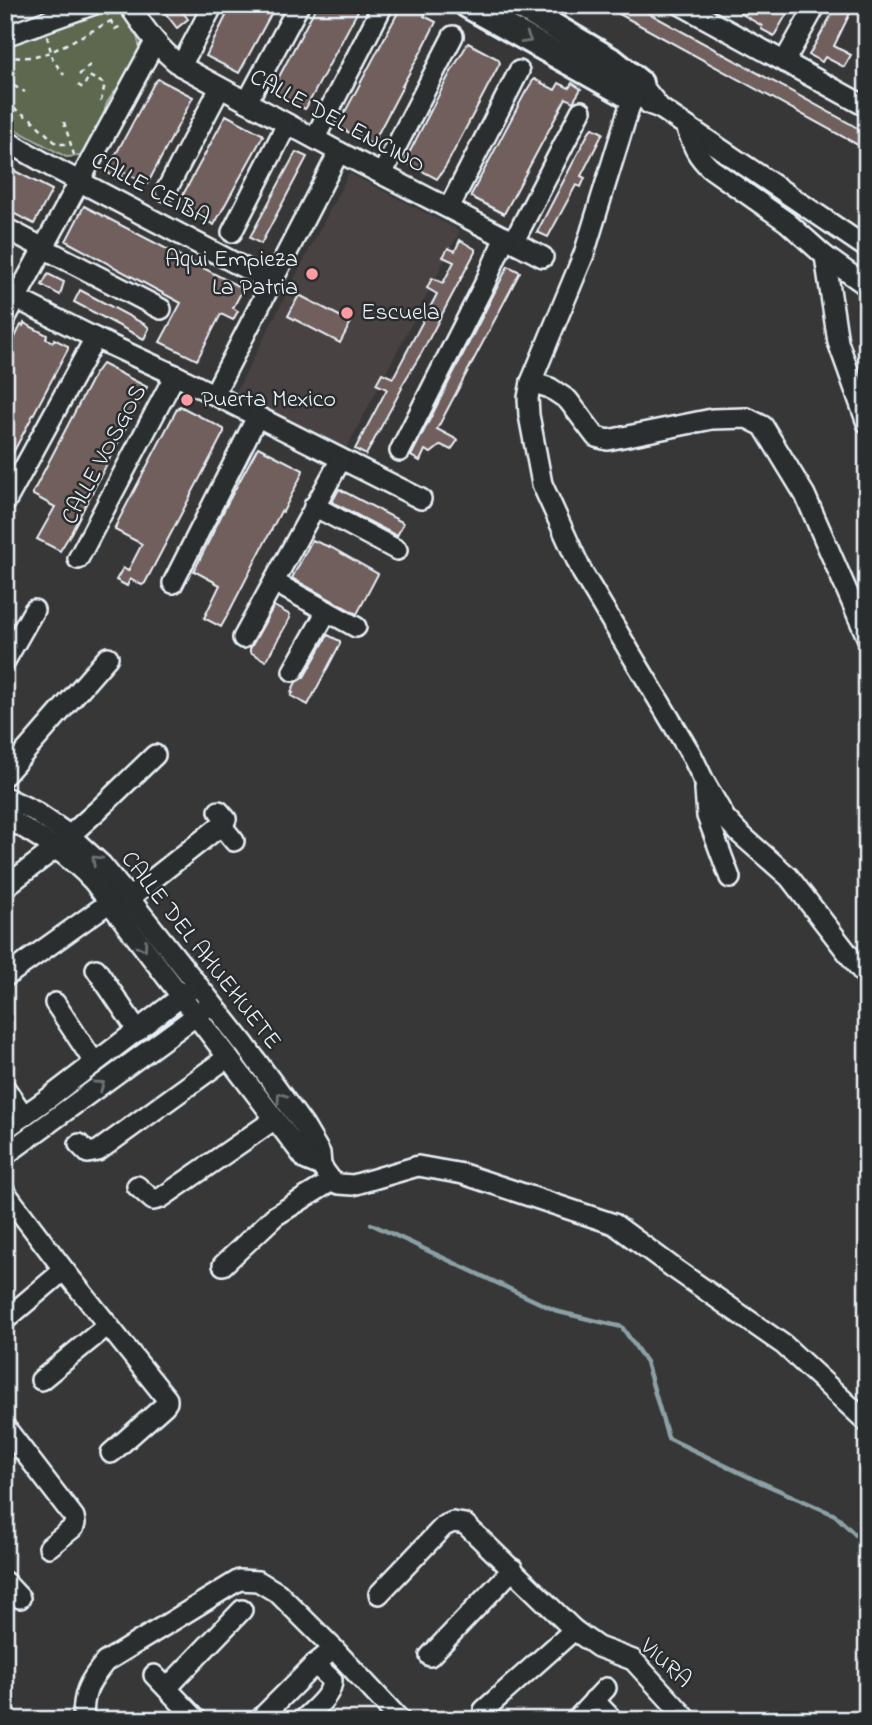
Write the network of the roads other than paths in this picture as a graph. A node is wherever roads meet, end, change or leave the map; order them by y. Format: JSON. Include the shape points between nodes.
{"nodes":[{"id":1,"x":92,"y":5,"type":"edge"},
{"id":2,"x":129,"y":5,"type":"edge"},
{"id":3,"x":213,"y":5,"type":"edge"},
{"id":4,"x":299,"y":5,"type":"edge"},
{"id":5,"x":383,"y":5,"type":"edge"},
{"id":6,"x":467,"y":5,"type":"edge"},
{"id":7,"x":518,"y":5,"type":"edge"},
{"id":8,"x":681,"y":5,"type":"edge"},
{"id":9,"x":816,"y":5,"type":"edge"},
{"id":10,"x":49,"y":12,"type":"edge"},
{"id":11,"x":5,"y":36,"type":"edge"},
{"id":12,"x":453,"y":36,"type":"dead end"},
{"id":13,"x":155,"y":42,"type":"junction"},
{"id":14,"x":785,"y":62,"type":"junction"},
{"id":15,"x":181,"y":66,"type":"junction"},
{"id":16,"x":519,"y":71,"type":"dead end"},
{"id":17,"x":219,"y":88,"type":"junction"},
{"id":18,"x":637,"y":90,"type":"junction"},
{"id":19,"x":247,"y":102,"type":"junction"},
{"id":20,"x":867,"y":107,"type":"edge"},
{"id":21,"x":581,"y":111,"type":"dead end"},
{"id":22,"x":287,"y":124,"type":"junction"},
{"id":23,"x":686,"y":126,"type":"junction"},
{"id":24,"x":315,"y":138,"type":"junction"},
{"id":25,"x":5,"y":140,"type":"edge"},
{"id":26,"x":340,"y":152,"type":"junction"},
{"id":27,"x":382,"y":174,"type":"junction"},
{"id":28,"x":74,"y":178,"type":"junction"},
{"id":29,"x":166,"y":191,"type":"dead end"},
{"id":30,"x":449,"y":208,"type":"junction"},
{"id":31,"x":5,"y":228,"type":"edge"},
{"id":32,"x":232,"y":232,"type":"dead end"},
{"id":33,"x":509,"y":239,"type":"junction"},
{"id":34,"x":44,"y":248,"type":"junction"},
{"id":35,"x":867,"y":248,"type":"edge"},
{"id":36,"x":825,"y":256,"type":"junction"},
{"id":37,"x":543,"y":257,"type":"dead end"},
{"id":38,"x":273,"y":283,"type":"junction"},
{"id":39,"x":867,"y":286,"type":"edge"},
{"id":40,"x":11,"y":295,"type":"edge"},
{"id":41,"x":161,"y":309,"type":"dead end"},
{"id":42,"x":5,"y":319,"type":"edge"},
{"id":43,"x":95,"y":338,"type":"junction"},
{"id":44,"x":175,"y":375,"type":"junction"},
{"id":45,"x":531,"y":382,"type":"junction"},
{"id":46,"x":214,"y":394,"type":"junction"},
{"id":47,"x":257,"y":417,"type":"junction"},
{"id":48,"x":867,"y":423,"type":"edge"},
{"id":49,"x":400,"y":452,"type":"dead end"},
{"id":50,"x":341,"y":459,"type":"junction"},
{"id":51,"x":421,"y":499,"type":"dead end"},
{"id":52,"x":5,"y":503,"type":"edge"},
{"id":53,"x":314,"y":506,"type":"junction"},
{"id":54,"x":397,"y":550,"type":"dead end"},
{"id":55,"x":78,"y":559,"type":"dead end"},
{"id":56,"x":274,"y":582,"type":"junction"},
{"id":57,"x":173,"y":583,"type":"dead end"},
{"id":58,"x":34,"y":610,"type":"dead end"},
{"id":59,"x":327,"y":611,"type":"junction"},
{"id":60,"x":356,"y":627,"type":"dead end"},
{"id":61,"x":867,"y":637,"type":"edge"},
{"id":62,"x":243,"y":638,"type":"dead end"},
{"id":63,"x":108,"y":657,"type":"dead end"},
{"id":64,"x":5,"y":661,"type":"edge"},
{"id":65,"x":293,"y":671,"type":"dead end"},
{"id":66,"x":155,"y":755,"type":"dead end"},
{"id":67,"x":5,"y":775,"type":"edge"},
{"id":68,"x":705,"y":783,"type":"junction"},
{"id":69,"x":5,"y":797,"type":"edge"},
{"id":70,"x":5,"y":817,"type":"edge"},
{"id":71,"x":62,"y":841,"type":"junction"},
{"id":72,"x":234,"y":841,"type":"dead end"},
{"id":73,"x":730,"y":878,"type":"dead end"},
{"id":74,"x":5,"y":887,"type":"edge"},
{"id":75,"x":129,"y":898,"type":"junction"},
{"id":76,"x":110,"y":902,"type":"junction"},
{"id":77,"x":96,"y":970,"type":"dead end"},
{"id":78,"x":5,"y":977,"type":"edge"},
{"id":79,"x":867,"y":978,"type":"edge"},
{"id":80,"x":188,"y":991,"type":"junction"},
{"id":81,"x":55,"y":1003,"type":"dead end"},
{"id":82,"x":211,"y":1004,"type":"junction"},
{"id":83,"x":196,"y":1017,"type":"junction"},
{"id":84,"x":138,"y":1031,"type":"junction"},
{"id":85,"x":228,"y":1057,"type":"junction"},
{"id":86,"x":94,"y":1062,"type":"junction"},
{"id":87,"x":5,"y":1088,"type":"edge"},
{"id":88,"x":55,"y":1105,"type":"junction"},
{"id":89,"x":24,"y":1116,"type":"junction"},
{"id":90,"x":275,"y":1119,"type":"junction"},
{"id":91,"x":5,"y":1129,"type":"edge"},
{"id":92,"x":79,"y":1144,"type":"dead end"},
{"id":93,"x":5,"y":1155,"type":"edge"},
{"id":94,"x":326,"y":1174,"type":"junction"},
{"id":95,"x":137,"y":1186,"type":"dead end"},
{"id":96,"x":5,"y":1192,"type":"edge"},
{"id":97,"x":223,"y":1265,"type":"dead end"},
{"id":98,"x":64,"y":1270,"type":"junction"},
{"id":99,"x":5,"y":1320,"type":"edge"},
{"id":100,"x":108,"y":1325,"type":"junction"},
{"id":101,"x":41,"y":1380,"type":"dead end"},
{"id":102,"x":867,"y":1422,"type":"edge"},
{"id":103,"x":5,"y":1427,"type":"edge"},
{"id":104,"x":111,"y":1453,"type":"dead end"},
{"id":105,"x":49,"y":1547,"type":"dead end"},
{"id":106,"x":513,"y":1569,"type":"junction"},
{"id":107,"x":5,"y":1582,"type":"edge"},
{"id":108,"x":379,"y":1594,"type":"dead end"},
{"id":109,"x":20,"y":1598,"type":"dead end"},
{"id":110,"x":242,"y":1610,"type":"dead end"},
{"id":111,"x":574,"y":1630,"type":"junction"},
{"id":112,"x":334,"y":1649,"type":"junction"},
{"id":113,"x":430,"y":1656,"type":"dead end"},
{"id":114,"x":315,"y":1664,"type":"junction"},
{"id":115,"x":484,"y":1710,"type":"dead end"},
{"id":116,"x":83,"y":1720,"type":"edge"},
{"id":117,"x":197,"y":1720,"type":"edge"},
{"id":118,"x":259,"y":1720,"type":"edge"},
{"id":119,"x":303,"y":1720,"type":"edge"},
{"id":120,"x":400,"y":1720,"type":"edge"},
{"id":121,"x":576,"y":1720,"type":"edge"},
{"id":122,"x":613,"y":1720,"type":"edge"},
{"id":123,"x":688,"y":1720,"type":"edge"}],
"edges":[{"from":1,"to":10,"type":"street"},
{"from":2,"to":13,"type":"street","name":"CALLE DEL ENCINO"},
{"from":3,"to":15,"type":"street"},
{"from":4,"to":19,"type":"street"},
{"from":5,"to":24,"type":"street"},
{"from":6,"to":18,"type":"main road","one_way":true},
{"from":7,"to":18,"type":"main road","via":[[614,62]]},
{"from":8,"to":14,"type":"street"},
{"from":9,"to":14,"type":"street"},
{"from":10,"to":11,"type":"street"},
{"from":12,"to":27,"type":"street"},
{"from":13,"to":15,"type":"street","name":"CALLE DEL ENCINO"},
{"from":13,"to":28,"type":"street","via":[[114,120]]},
{"from":14,"to":20,"type":"street"},
{"from":15,"to":17,"type":"street","name":"CALLE DEL ENCINO"},
{"from":16,"to":30,"type":"street"},
{"from":17,"to":19,"type":"street","name":"CALLE DEL ENCINO"},
{"from":17,"to":29,"type":"street"},
{"from":18,"to":23,"type":"street"},
{"from":18,"to":45,"type":"street","via":[[584,254]]},
{"from":19,"to":22,"type":"street","name":"CALLE DEL ENCINO"},
{"from":21,"to":33,"type":"street"},
{"from":22,"to":24,"type":"street","name":"CALLE DEL ENCINO"},
{"from":22,"to":32,"type":"street"},
{"from":23,"to":35,"type":"street"},
{"from":23,"to":36,"type":"street","via":[[699,157]]},
{"from":24,"to":26,"type":"street","name":"CALLE DEL ENCINO"},
{"from":25,"to":28,"type":"street","name":"CALLE CEIBA"},
{"from":26,"to":27,"type":"street","name":"CALLE DEL ENCINO"},
{"from":26,"to":38,"type":"street"},
{"from":27,"to":30,"type":"street","name":"CALLE DEL ENCINO"},
{"from":28,"to":34,"type":"street"},
{"from":28,"to":38,"type":"street","name":"CALLE CEIBA"},
{"from":30,"to":33,"type":"street","name":"CALLE DEL ENCINO"},
{"from":31,"to":34,"type":"street"},
{"from":33,"to":37,"type":"street","name":"CALLE DEL ENCINO"},
{"from":33,"to":49,"type":"street"},
{"from":34,"to":40,"type":"street"},
{"from":34,"to":41,"type":"street"},
{"from":36,"to":39,"type":"street"},
{"from":36,"to":48,"type":"street","via":[[838,342]]},
{"from":38,"to":46,"type":"street"},
{"from":40,"to":42,"type":"street"},
{"from":40,"to":43,"type":"street"},
{"from":43,"to":44,"type":"street"},
{"from":43,"to":52,"type":"street"},
{"from":44,"to":46,"type":"street"},
{"from":44,"to":55,"type":"street","name":"CALLE VOSGOS"},
{"from":45,"to":61,"type":"street","via":[[568,400],[596,437],[608,440],[712,419],[747,418],[762,426],[805,495]]},
{"from":45,"to":68,"type":"street","via":[[529,415],[542,484],[582,572]]},
{"from":46,"to":47,"type":"street"},
{"from":47,"to":50,"type":"street"},
{"from":47,"to":57,"type":"street"},
{"from":50,"to":51,"type":"street"},
{"from":50,"to":53,"type":"street"},
{"from":53,"to":54,"type":"street"},
{"from":53,"to":56,"type":"street"},
{"from":56,"to":59,"type":"street"},
{"from":56,"to":62,"type":"street"},
{"from":58,"to":64,"type":"street"},
{"from":59,"to":60,"type":"street"},
{"from":59,"to":65,"type":"street"},
{"from":63,"to":67,"type":"street"},
{"from":66,"to":71,"type":"street"},
{"from":68,"to":73,"type":"street","via":[[707,817]]},
{"from":68,"to":79,"type":"street","via":[[725,818],[789,877]]},
{"from":69,"to":71,"type":"street","name":"CALLE DEL AHUEHUETE","via":[[34,811]]},
{"from":70,"to":71,"type":"street","name":"CALLE DEL AHUEHUETE"},
{"from":71,"to":74,"type":"street"},
{"from":75,"to":71,"type":"street","name":"CALLE DEL AHUEHUETE","one_way":true,"via":[[102,865]]},
{"from":71,"to":76,"type":"street","name":"CALLE DEL AHUEHUETE"},
{"from":72,"to":75,"type":"street","via":[[220,818]]},
{"from":75,"to":80,"type":"street","name":"CALLE DEL AHUEHUETE"},
{"from":76,"to":78,"type":"street"},
{"from":76,"to":80,"type":"street","name":"CALLE DEL AHUEHUETE","one_way":true},
{"from":77,"to":84,"type":"street"},
{"from":80,"to":82,"type":"street","name":"CALLE DEL AHUEHUETE"},
{"from":80,"to":83,"type":"street","name":"CALLE DEL AHUEHUETE"},
{"from":80,"to":84,"type":"street"},
{"from":81,"to":86,"type":"street"},
{"from":82,"to":83,"type":"street"},
{"from":94,"to":82,"type":"street","name":"CALLE DEL AHUEHUETE","one_way":true,"via":[[304,1126]]},
{"from":83,"to":85,"type":"street","name":"CALLE DEL AHUEHUETE"},
{"from":88,"to":83,"type":"street","one_way":true},
{"from":84,"to":86,"type":"street"},
{"from":85,"to":90,"type":"street","name":"CALLE DEL AHUEHUETE"},
{"from":85,"to":92,"type":"street","via":[[98,1151],[88,1153]]},
{"from":86,"to":88,"type":"street"},
{"from":87,"to":89,"type":"street"},
{"from":88,"to":89,"type":"street"},
{"from":88,"to":93,"type":"street"},
{"from":89,"to":91,"type":"street"},
{"from":90,"to":94,"type":"street","name":"CALLE DEL AHUEHUETE","via":[[306,1160]]},
{"from":90,"to":95,"type":"street","via":[[162,1198],[153,1200]]},
{"from":94,"to":97,"type":"street","via":[[324,1184],[275,1216]]},
{"from":94,"to":102,"type":"street","via":[[339,1184],[353,1185],[418,1166],[463,1174],[614,1224],[784,1345]]},
{"from":96,"to":98,"type":"street"},
{"from":98,"to":99,"type":"street"},
{"from":98,"to":100,"type":"street"},
{"from":100,"to":101,"type":"street"},
{"from":100,"to":104,"type":"street","via":[[167,1399]]},
{"from":103,"to":105,"type":"street","via":[[74,1517],[74,1527]]},
{"from":106,"to":108,"type":"street","name":"VIURA","via":[[465,1524],[453,1522]]},
{"from":106,"to":111,"type":"street","name":"VIURA"},
{"from":106,"to":113,"type":"street"},
{"from":107,"to":109,"type":"street"},
{"from":110,"to":117,"type":"street","via":[[161,1682]]},
{"from":111,"to":115,"type":"street"},
{"from":111,"to":123,"type":"street","name":"VIURA","via":[[598,1647],[633,1660]]},
{"from":112,"to":114,"type":"street"},
{"from":112,"to":116,"type":"street","via":[[278,1593],[258,1581],[239,1580],[105,1662],[90,1681]]},
{"from":112,"to":120,"type":"street"},
{"from":114,"to":118,"type":"street"},
{"from":114,"to":119,"type":"street","via":[[332,1680],[332,1688]]},
{"from":121,"to":122,"type":"street","via":[[600,1694]]}]}
